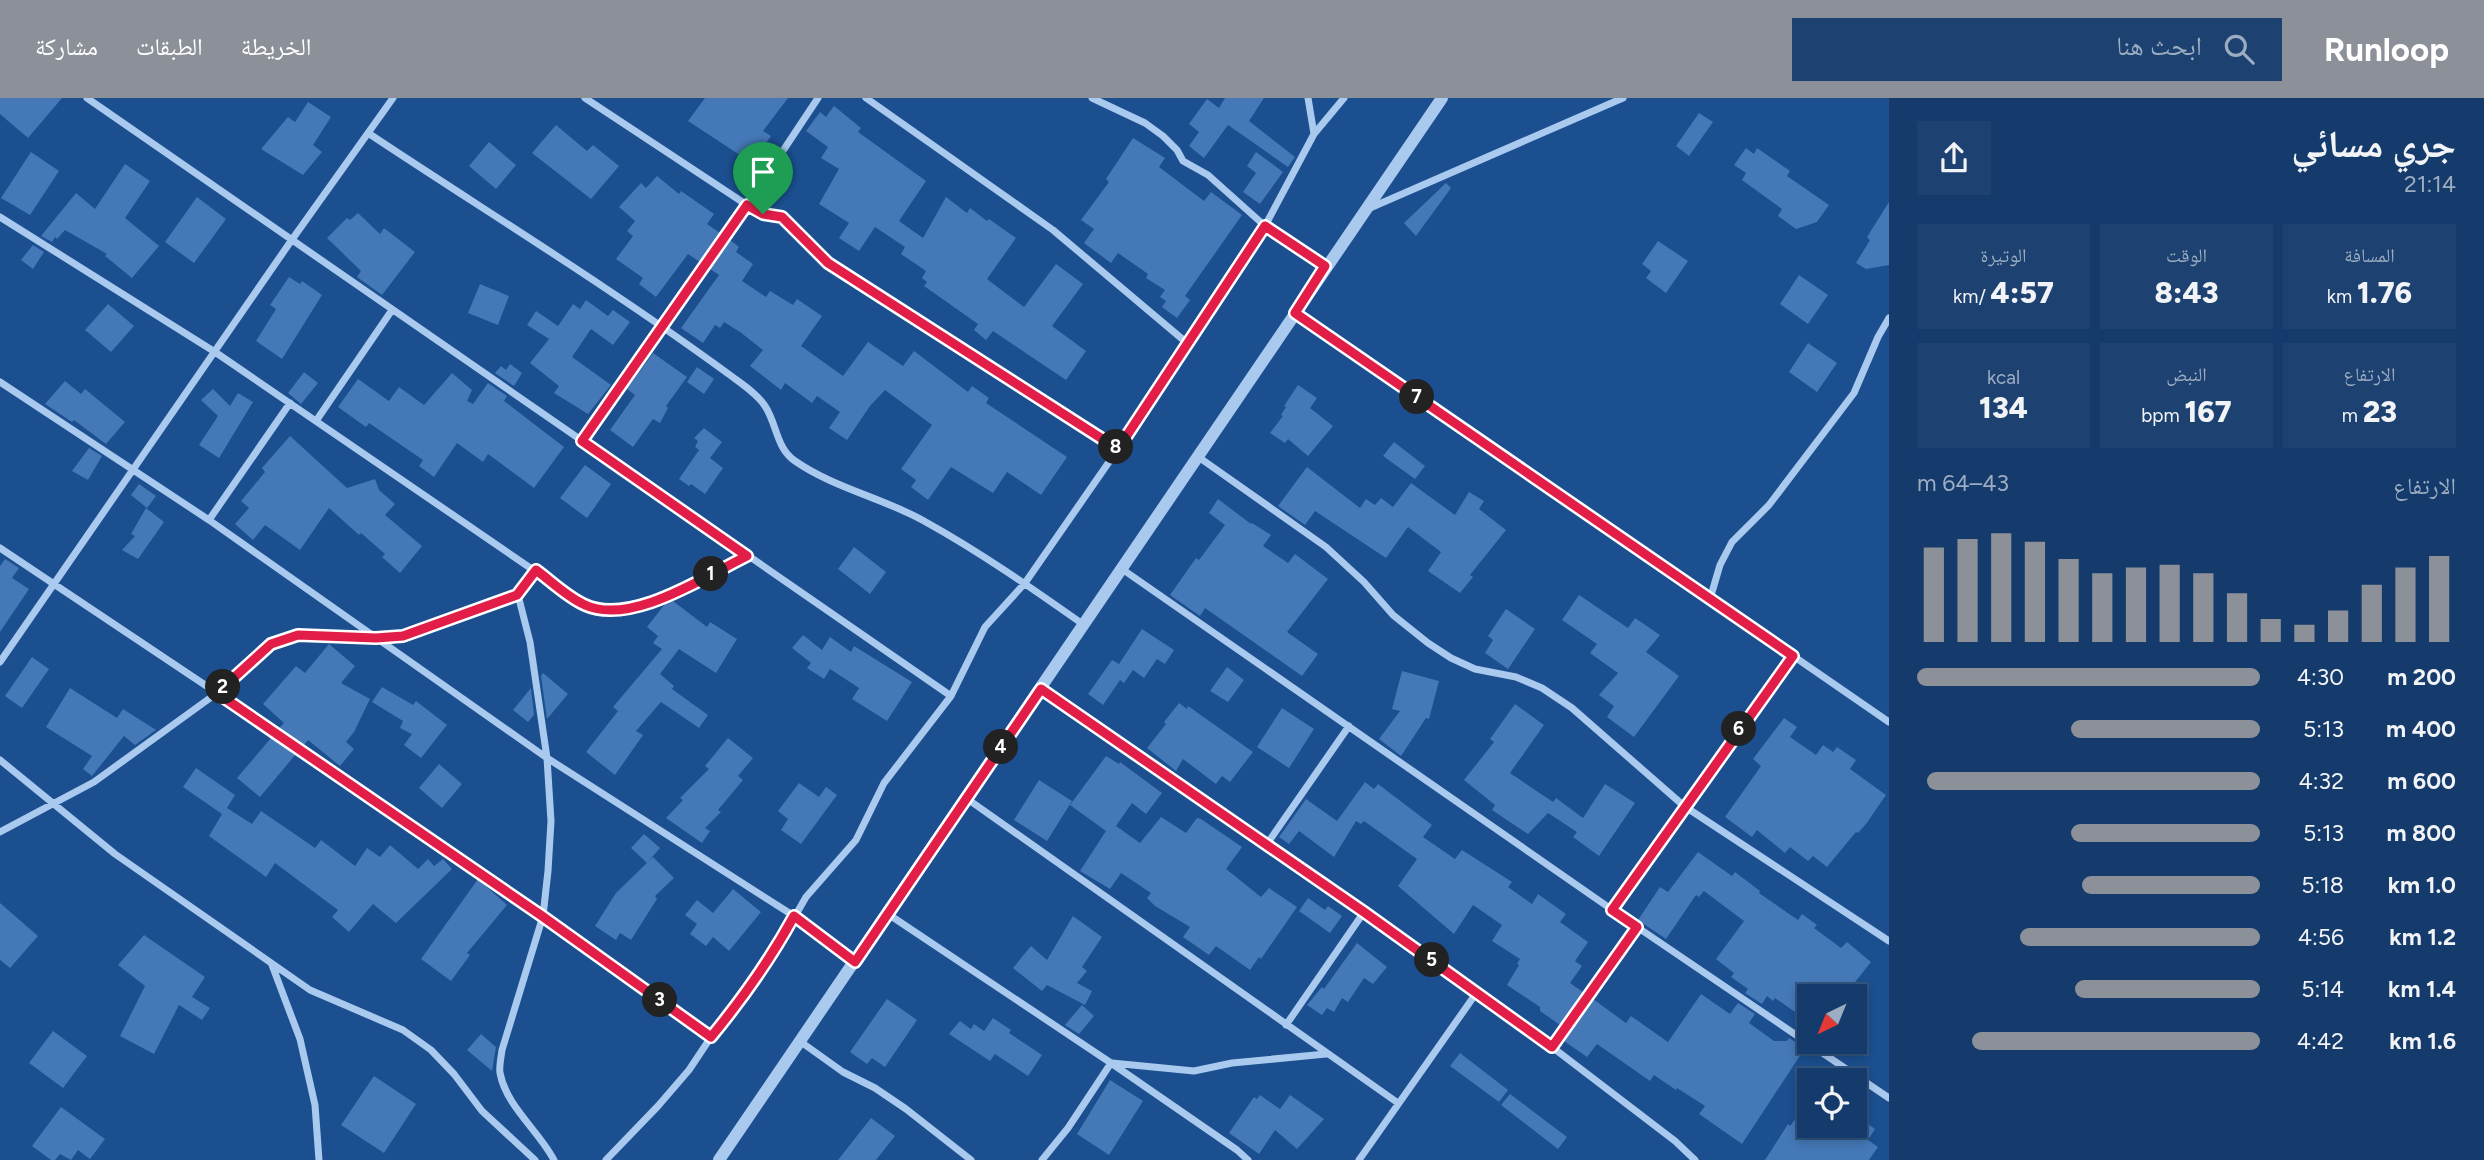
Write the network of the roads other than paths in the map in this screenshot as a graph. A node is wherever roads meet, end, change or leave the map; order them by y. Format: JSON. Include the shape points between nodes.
{"nodes":[{"id":1,"x":87,"y":98,"type":"edge"},
{"id":2,"x":393,"y":98,"type":"edge"},
{"id":3,"x":585,"y":98,"type":"edge"},
{"id":4,"x":818,"y":98,"type":"edge"},
{"id":5,"x":866,"y":98,"type":"edge"},
{"id":6,"x":1092,"y":98,"type":"edge"},
{"id":7,"x":1308,"y":98,"type":"edge"},
{"id":8,"x":1344,"y":98,"type":"edge"},
{"id":9,"x":1442,"y":98,"type":"edge"},
{"id":10,"x":1623,"y":98,"type":"edge"},
{"id":11,"x":368,"y":133,"type":"junction"},
{"id":12,"x":1314,"y":134,"type":"junction"},
{"id":13,"x":747,"y":205,"type":"junction"},
{"id":14,"x":1364,"y":210,"type":"junction"},
{"id":15,"x":0,"y":217,"type":"edge"},
{"id":16,"x":1265,"y":226,"type":"junction"},
{"id":17,"x":291,"y":241,"type":"junction"},
{"id":18,"x":1325,"y":266,"type":"junction"},
{"id":19,"x":392,"y":310,"type":"junction"},
{"id":20,"x":1295,"y":313,"type":"junction"},
{"id":21,"x":1889,"y":318,"type":"edge"},
{"id":22,"x":661,"y":327,"type":"junction"},
{"id":23,"x":1187,"y":342,"type":"junction"},
{"id":24,"x":215,"y":352,"type":"junction"},
{"id":25,"x":0,"y":382,"type":"edge"},
{"id":26,"x":290,"y":403,"type":"junction"},
{"id":27,"x":316,"y":421,"type":"junction"},
{"id":28,"x":582,"y":441,"type":"junction"},
{"id":29,"x":1118,"y":449,"type":"junction"},
{"id":30,"x":1197,"y":456,"type":"junction"},
{"id":31,"x":134,"y":471,"type":"junction"},
{"id":32,"x":209,"y":520,"type":"junction"},
{"id":33,"x":0,"y":548,"type":"edge"},
{"id":34,"x":747,"y":556,"type":"junction"},
{"id":35,"x":1122,"y":569,"type":"junction"},
{"id":36,"x":536,"y":570,"type":"junction"},
{"id":37,"x":1025,"y":583,"type":"junction"},
{"id":38,"x":54,"y":584,"type":"junction"},
{"id":39,"x":517,"y":595,"type":"junction"},
{"id":40,"x":1710,"y":599,"type":"junction"},
{"id":41,"x":1084,"y":625,"type":"junction"},
{"id":42,"x":376,"y":638,"type":"junction"},
{"id":43,"x":1793,"y":656,"type":"junction"},
{"id":44,"x":0,"y":662,"type":"edge"},
{"id":45,"x":1041,"y":689,"type":"junction"},
{"id":46,"x":217,"y":693,"type":"junction"},
{"id":47,"x":951,"y":696,"type":"junction"},
{"id":48,"x":1889,"y":722,"type":"edge"},
{"id":49,"x":1349,"y":726,"type":"junction"},
{"id":50,"x":547,"y":758,"type":"junction"},
{"id":51,"x":0,"y":760,"type":"edge"},
{"id":52,"x":966,"y":798,"type":"junction"},
{"id":53,"x":54,"y":805,"type":"junction"},
{"id":54,"x":1684,"y":806,"type":"junction"},
{"id":55,"x":0,"y":832,"type":"edge"},
{"id":56,"x":1267,"y":844,"type":"junction"},
{"id":57,"x":1612,"y":910,"type":"junction"},
{"id":58,"x":1364,"y":912,"type":"junction"},
{"id":59,"x":888,"y":914,"type":"junction"},
{"id":60,"x":542,"y":916,"type":"junction"},
{"id":61,"x":794,"y":916,"type":"junction"},
{"id":62,"x":1637,"y":927,"type":"junction"},
{"id":63,"x":1889,"y":941,"type":"edge"},
{"id":64,"x":855,"y":962,"type":"junction"},
{"id":65,"x":272,"y":964,"type":"junction"},
{"id":66,"x":1477,"y":992,"type":"junction"},
{"id":67,"x":1286,"y":1025,"type":"junction"},
{"id":68,"x":711,"y":1037,"type":"junction"},
{"id":69,"x":801,"y":1042,"type":"junction"},
{"id":70,"x":1552,"y":1047,"type":"junction"},
{"id":71,"x":1327,"y":1054,"type":"junction"},
{"id":72,"x":1111,"y":1063,"type":"junction"},
{"id":73,"x":1889,"y":1098,"type":"edge"},
{"id":74,"x":1398,"y":1103,"type":"junction"},
{"id":75,"x":319,"y":1160,"type":"edge"},
{"id":76,"x":535,"y":1160,"type":"edge"},
{"id":77,"x":554,"y":1160,"type":"edge"},
{"id":78,"x":606,"y":1160,"type":"edge"},
{"id":79,"x":719,"y":1160,"type":"edge"},
{"id":80,"x":971,"y":1160,"type":"edge"},
{"id":81,"x":1042,"y":1160,"type":"edge"},
{"id":82,"x":1248,"y":1160,"type":"edge"},
{"id":83,"x":1359,"y":1160,"type":"edge"},
{"id":84,"x":1695,"y":1160,"type":"edge"}],
"edges":[{"from":1,"to":17,"type":"street"},
{"from":2,"to":11,"type":"street"},
{"from":3,"to":13,"type":"street"},
{"from":4,"to":13,"type":"street"},
{"from":5,"to":23,"type":"street","via":[[1052,230]]},
{"from":6,"to":16,"type":"street","via":[[1164,136],[1183,161],[1208,175]]},
{"from":7,"to":12,"type":"street"},
{"from":8,"to":12,"type":"street"},
{"from":9,"to":14,"type":"street"},
{"from":10,"to":14,"type":"street"},
{"from":11,"to":17,"type":"street"},
{"from":11,"to":22,"type":"street"},
{"from":12,"to":16,"type":"street"},
{"from":13,"to":22,"type":"street"},
{"from":13,"to":29,"type":"street","via":[[782,217],[828,263]]},
{"from":14,"to":18,"type":"street"},
{"from":15,"to":24,"type":"street"},
{"from":16,"to":18,"type":"street"},
{"from":16,"to":23,"type":"street"},
{"from":17,"to":19,"type":"street"},
{"from":17,"to":24,"type":"street"},
{"from":18,"to":20,"type":"street"},
{"from":19,"to":27,"type":"street"},
{"from":19,"to":28,"type":"street"},
{"from":20,"to":30,"type":"street"},
{"from":20,"to":40,"type":"street"},
{"from":21,"to":40,"type":"street","via":[[1854,393],[1769,505],[1732,542]]},
{"from":22,"to":28,"type":"street"},
{"from":22,"to":37,"type":"street","via":[[755,395],[792,460],[925,521]]},
{"from":23,"to":29,"type":"street"},
{"from":24,"to":26,"type":"street"},
{"from":24,"to":31,"type":"street"},
{"from":25,"to":31,"type":"street"},
{"from":26,"to":27,"type":"street"},
{"from":26,"to":32,"type":"street"},
{"from":27,"to":36,"type":"street"},
{"from":28,"to":34,"type":"street"},
{"from":29,"to":37,"type":"street"},
{"from":30,"to":35,"type":"street"},
{"from":30,"to":54,"type":"street","via":[[1326,547],[1393,615],[1428,643],[1475,668],[1542,688],[1572,708]]},
{"from":31,"to":32,"type":"street"},
{"from":31,"to":38,"type":"street"},
{"from":32,"to":42,"type":"street"},
{"from":33,"to":38,"type":"street"},
{"from":34,"to":36,"type":"street","via":[[645,605],[615,611],[583,604]]},
{"from":34,"to":47,"type":"street"},
{"from":35,"to":41,"type":"street"},
{"from":35,"to":49,"type":"street"},
{"from":36,"to":39,"type":"street"},
{"from":37,"to":41,"type":"street"},
{"from":37,"to":47,"type":"street","via":[[985,627]]},
{"from":38,"to":44,"type":"street"},
{"from":38,"to":46,"type":"street"},
{"from":39,"to":42,"type":"street","via":[[403,636]]},
{"from":39,"to":50,"type":"street","via":[[530,642]]},
{"from":40,"to":43,"type":"street"},
{"from":41,"to":45,"type":"street"},
{"from":42,"to":46,"type":"street","via":[[298,635],[271,644]]},
{"from":42,"to":50,"type":"street"},
{"from":43,"to":48,"type":"street"},
{"from":43,"to":54,"type":"street"},
{"from":45,"to":52,"type":"street"},
{"from":45,"to":56,"type":"street"},
{"from":46,"to":53,"type":"street","via":[[94,782]]},
{"from":46,"to":60,"type":"street"},
{"from":47,"to":61,"type":"street","via":[[884,783],[856,840]]},
{"from":49,"to":56,"type":"street"},
{"from":49,"to":57,"type":"street"},
{"from":50,"to":60,"type":"street","via":[[551,821]]},
{"from":50,"to":61,"type":"street"},
{"from":51,"to":53,"type":"street"},
{"from":52,"to":59,"type":"street"},
{"from":52,"to":67,"type":"street"},
{"from":53,"to":55,"type":"street"},
{"from":53,"to":65,"type":"street","via":[[115,855]]},
{"from":54,"to":57,"type":"street"},
{"from":54,"to":63,"type":"street"},
{"from":56,"to":58,"type":"street"},
{"from":57,"to":62,"type":"street"},
{"from":58,"to":66,"type":"street"},
{"from":58,"to":67,"type":"street"},
{"from":59,"to":64,"type":"street"},
{"from":59,"to":72,"type":"street"},
{"from":60,"to":68,"type":"street"},
{"from":60,"to":77,"type":"street","via":[[500,1070],[510,1098]]},
{"from":61,"to":64,"type":"street"},
{"from":61,"to":68,"type":"street","via":[[756,979]]},
{"from":62,"to":70,"type":"street"},
{"from":62,"to":73,"type":"street"},
{"from":64,"to":69,"type":"street"},
{"from":65,"to":75,"type":"street","via":[[300,1039],[315,1105]]},
{"from":65,"to":76,"type":"street","via":[[310,990],[403,1030],[431,1050],[482,1111]]},
{"from":66,"to":70,"type":"street"},
{"from":66,"to":74,"type":"street"},
{"from":67,"to":71,"type":"street"},
{"from":68,"to":78,"type":"street","via":[[689,1070]]},
{"from":69,"to":79,"type":"street"},
{"from":69,"to":80,"type":"street","via":[[906,1109]]},
{"from":70,"to":84,"type":"street"},
{"from":71,"to":72,"type":"street","via":[[1194,1071]]},
{"from":71,"to":74,"type":"street"},
{"from":72,"to":81,"type":"street"},
{"from":72,"to":82,"type":"street"},
{"from":74,"to":83,"type":"street"}]}
